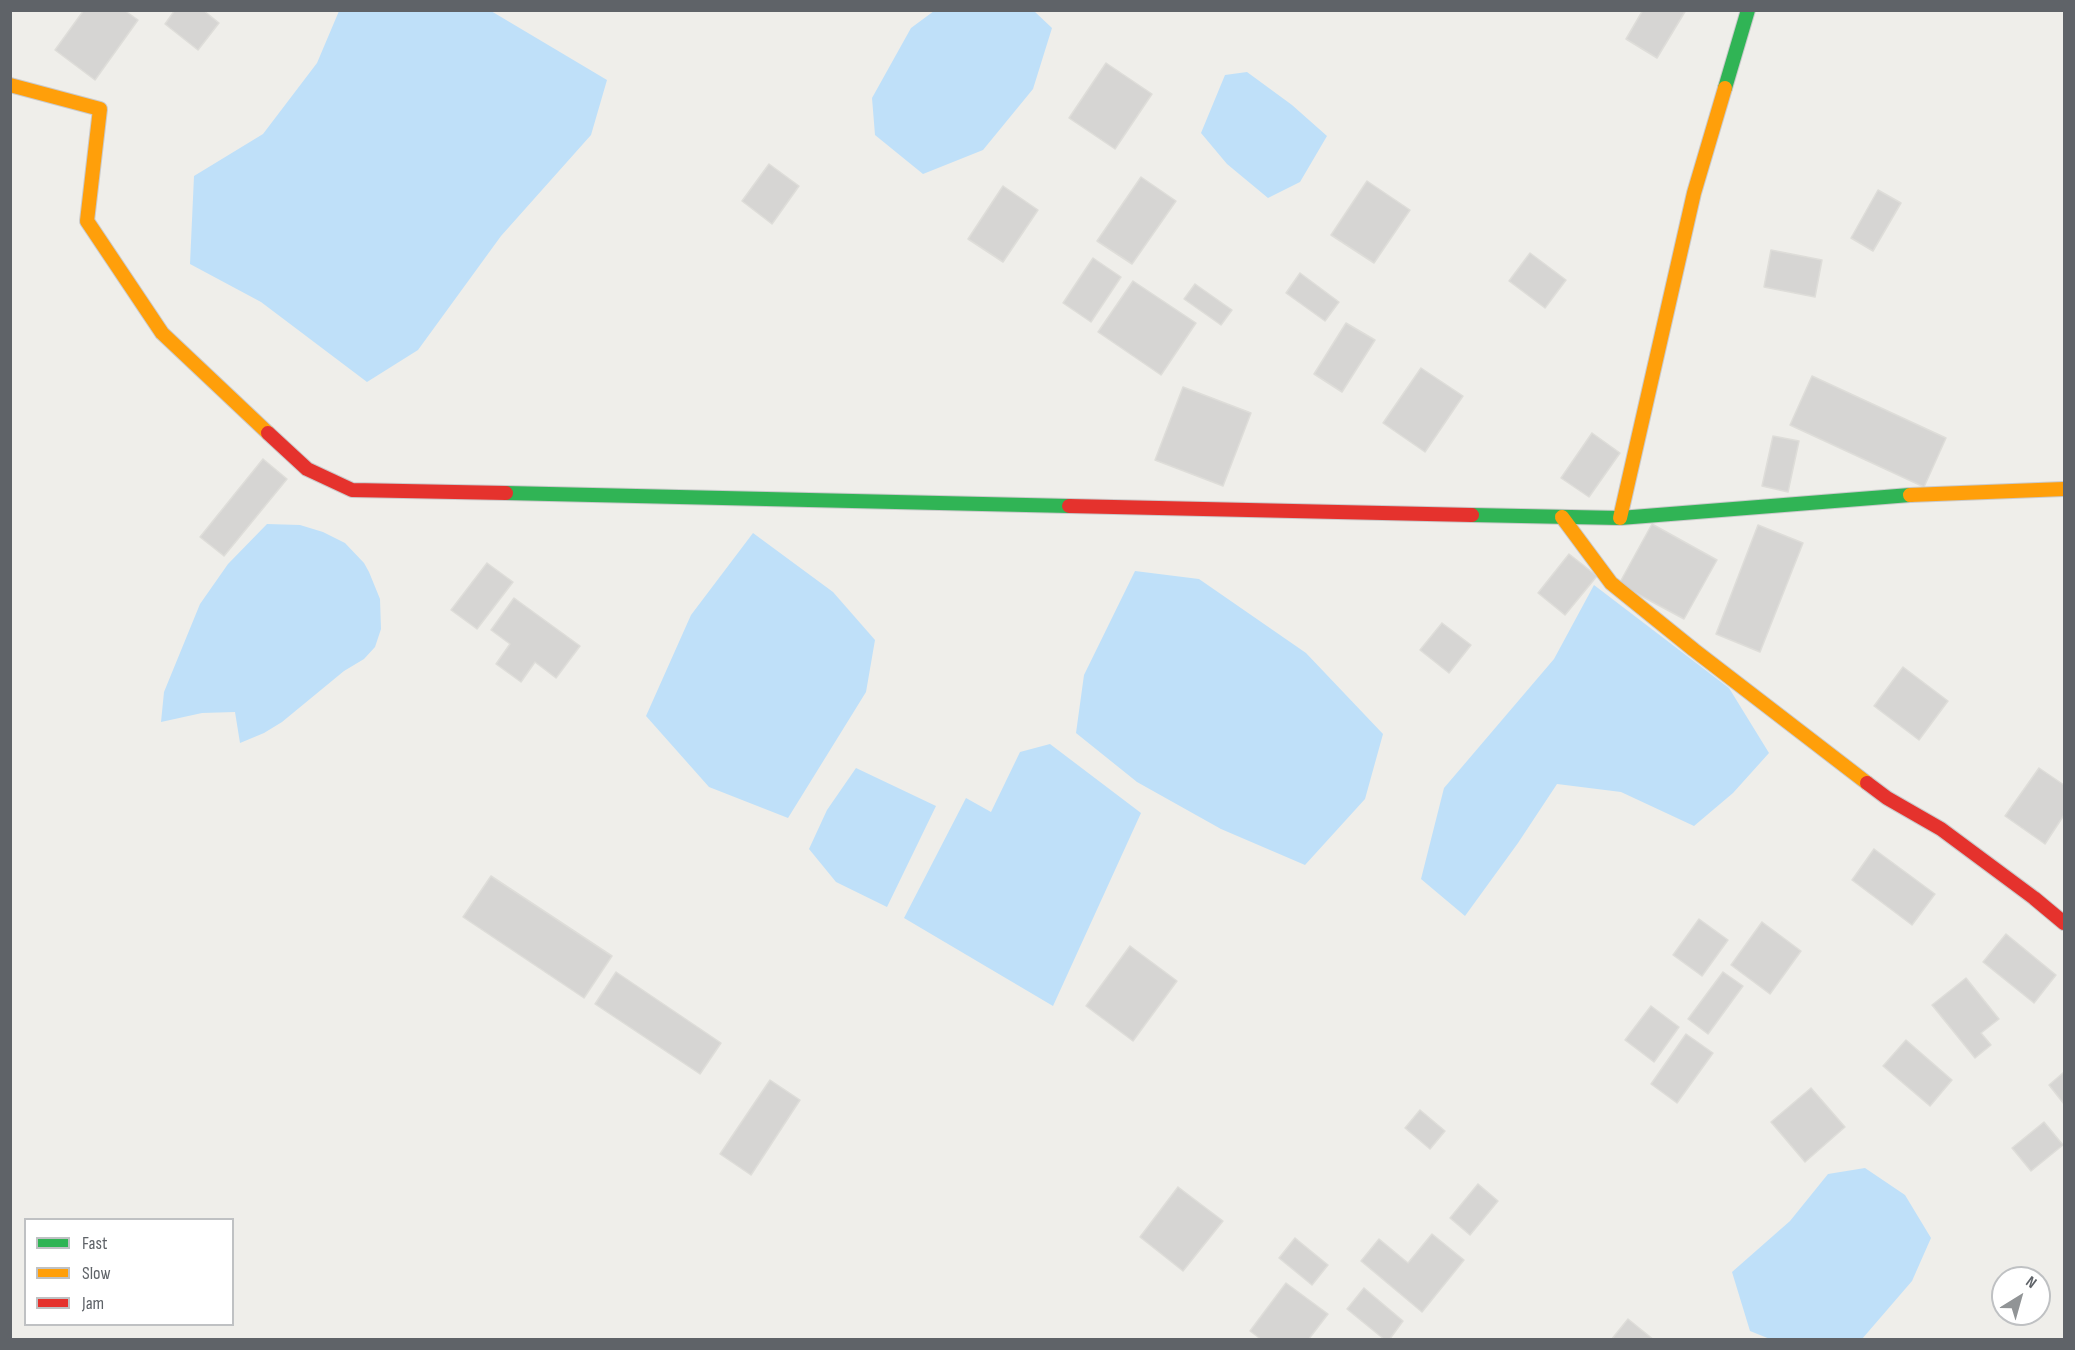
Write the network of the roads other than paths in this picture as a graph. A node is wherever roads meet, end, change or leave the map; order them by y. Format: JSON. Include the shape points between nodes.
{"nodes":[{"id":1,"x":1748,"y":10,"type":"edge"},
{"id":2,"x":10,"y":85,"type":"edge"},
{"id":3,"x":2064,"y":489,"type":"edge"},
{"id":4,"x":1562,"y":517,"type":"junction"},
{"id":5,"x":1620,"y":518,"type":"junction"},
{"id":6,"x":2064,"y":923,"type":"edge"}],
"edges":[{"from":1,"to":5,"type":"street","via":[[1695,193]]},
{"from":2,"to":4,"type":"street","via":[[100,108],[87,221],[162,333],[308,469],[352,490]]},
{"from":3,"to":5,"type":"street","via":[[1898,496]]},
{"from":4,"to":5,"type":"street"},
{"from":4,"to":6,"type":"street","via":[[1611,584],[1887,798],[1941,829]]}]}
